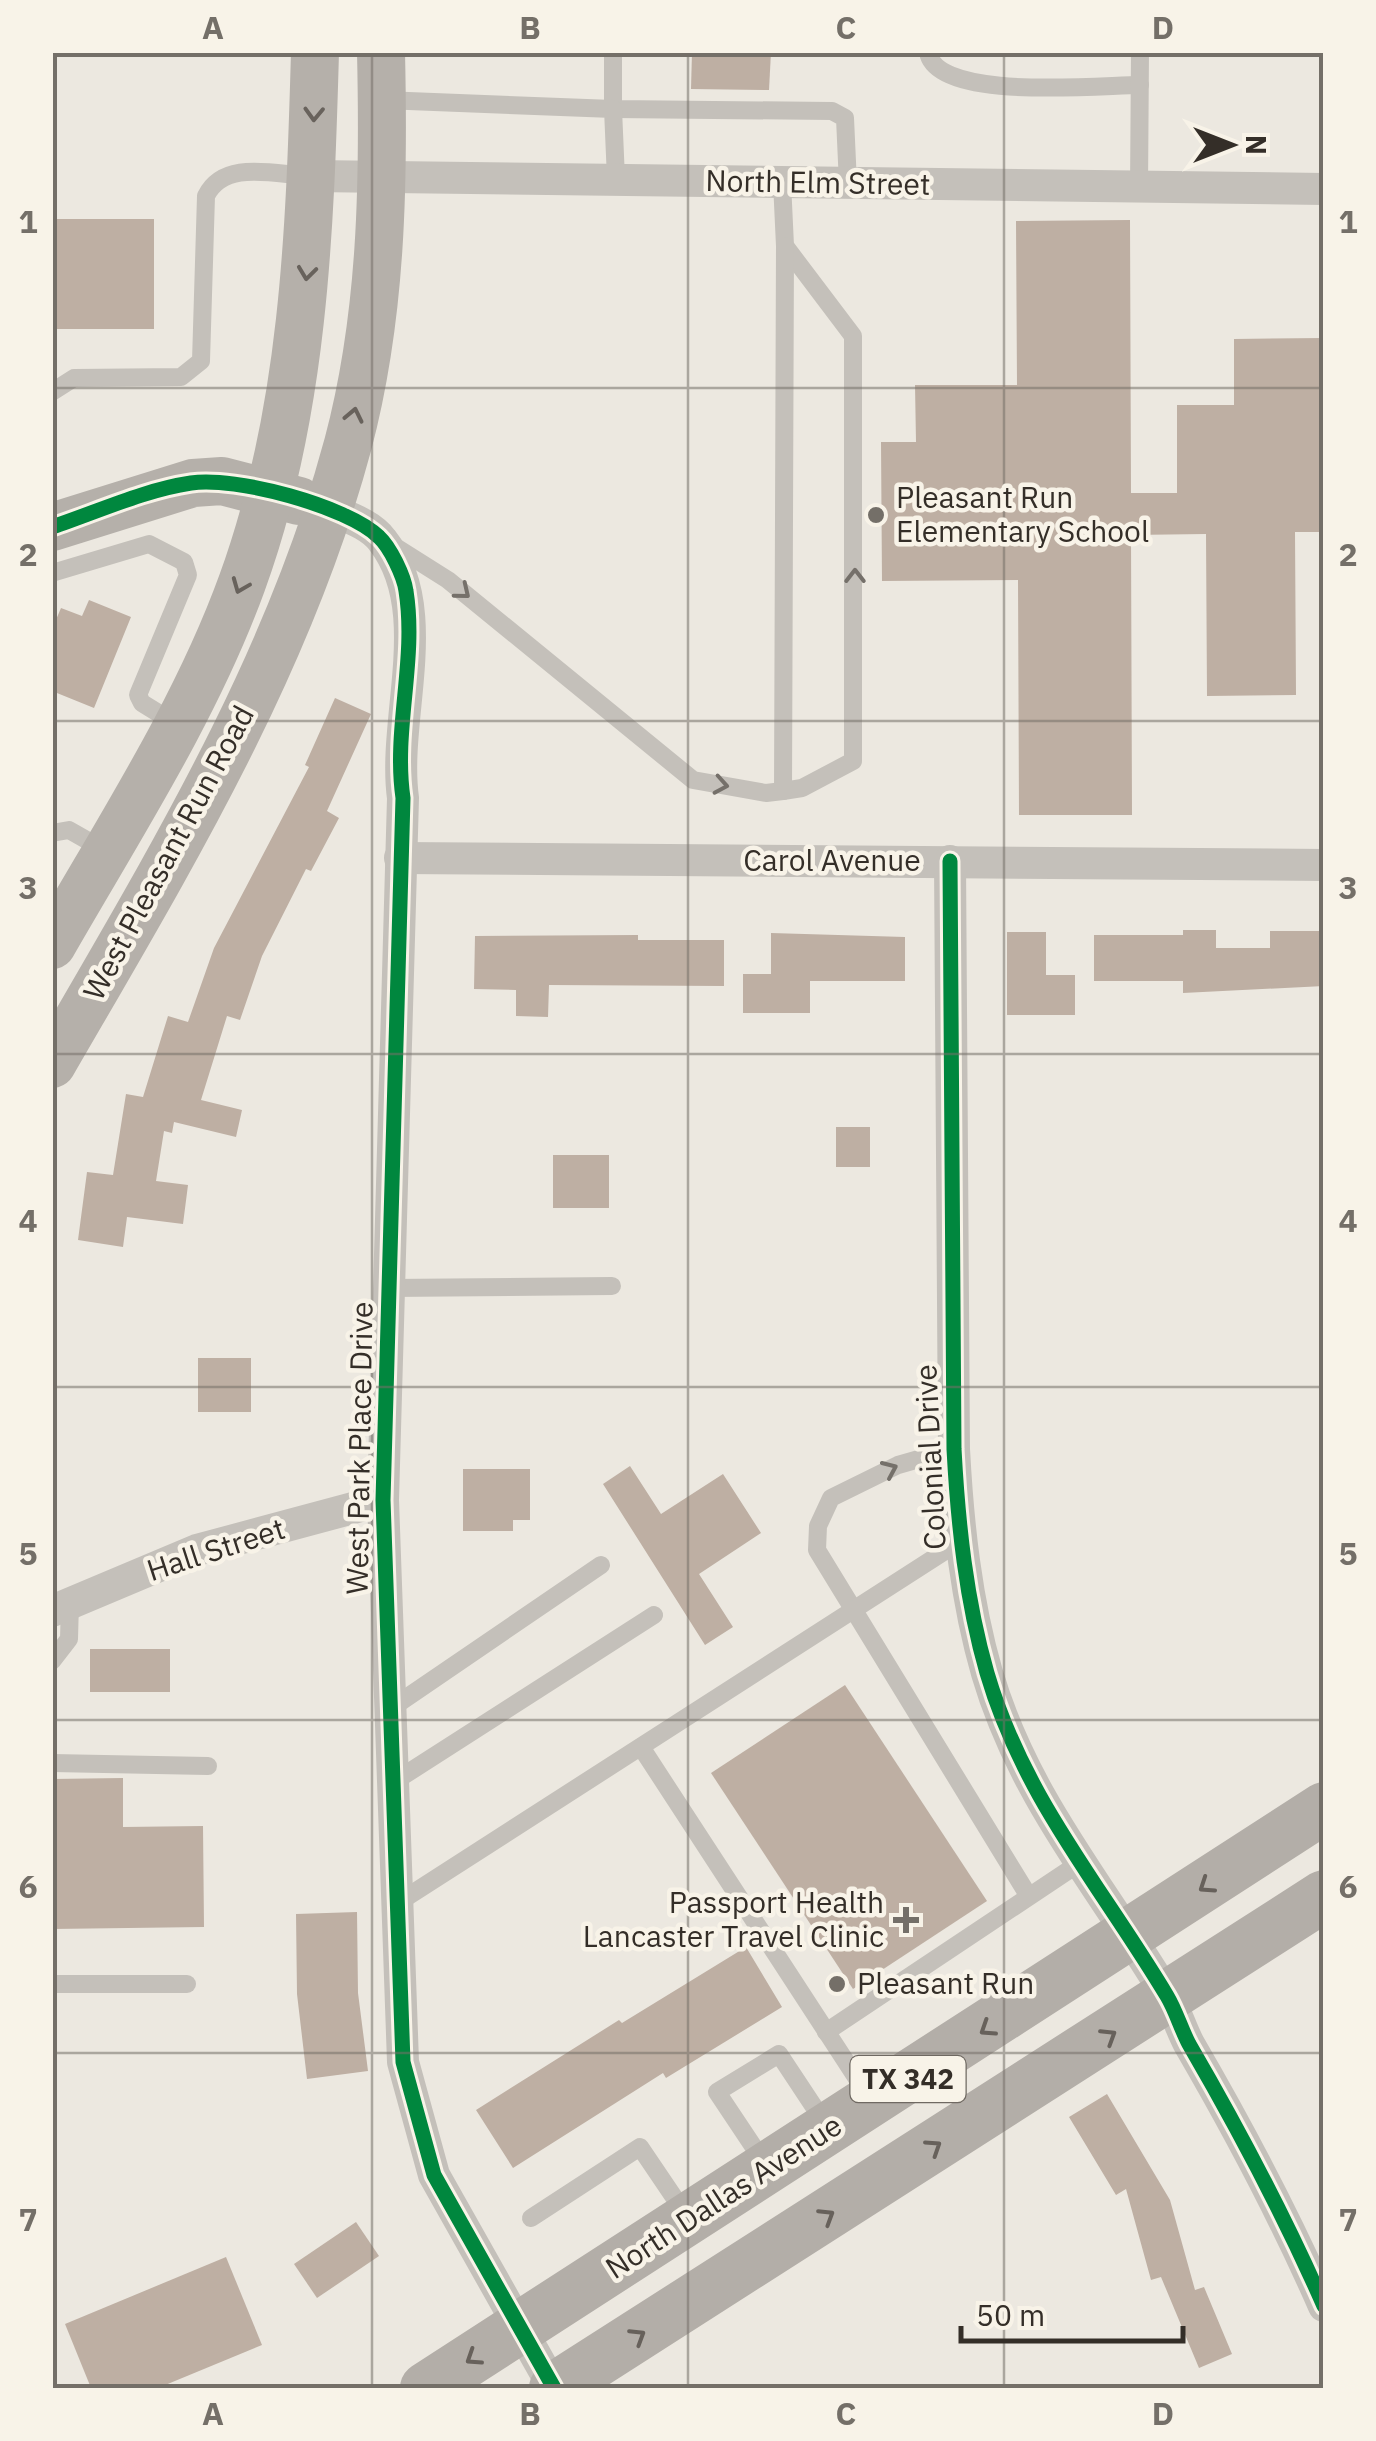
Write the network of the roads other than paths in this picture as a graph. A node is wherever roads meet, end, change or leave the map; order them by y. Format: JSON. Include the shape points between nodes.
{"nodes":[{"id":1,"x":315,"y":52,"type":"edge"},
{"id":2,"x":381,"y":52,"type":"edge"},
{"id":3,"x":613,"y":52,"type":"edge"},
{"id":4,"x":928,"y":52,"type":"edge"},
{"id":5,"x":1140,"y":52,"type":"edge"},
{"id":6,"x":1140,"y":85,"type":"junction"},
{"id":7,"x":382,"y":100,"type":"junction"},
{"id":8,"x":613,"y":108,"type":"junction"},
{"id":9,"x":312,"y":176,"type":"junction"},
{"id":10,"x":384,"y":176,"type":"junction"},
{"id":11,"x":616,"y":179,"type":"junction"},
{"id":12,"x":782,"y":182,"type":"junction"},
{"id":13,"x":848,"y":184,"type":"junction"},
{"id":14,"x":1138,"y":188,"type":"junction"},
{"id":15,"x":1324,"y":188,"type":"edge"},
{"id":16,"x":785,"y":246,"type":"junction"},
{"id":17,"x":52,"y":392,"type":"edge"},
{"id":18,"x":269,"y":493,"type":"junction"},
{"id":19,"x":329,"y":509,"type":"junction"},
{"id":20,"x":141,"y":522,"type":"junction"},
{"id":21,"x":52,"y":528,"type":"edge"},
{"id":22,"x":382,"y":539,"type":"junction"},
{"id":23,"x":52,"y":573,"type":"edge"},
{"id":24,"x":177,"y":725,"type":"junction"},
{"id":25,"x":783,"y":791,"type":"junction"},
{"id":26,"x":52,"y":834,"type":"edge"},
{"id":27,"x":106,"y":850,"type":"junction"},
{"id":28,"x":400,"y":858,"type":"junction"},
{"id":29,"x":950,"y":861,"type":"junction"},
{"id":30,"x":1324,"y":865,"type":"edge"},
{"id":31,"x":52,"y":945,"type":"edge"},
{"id":32,"x":52,"y":1064,"type":"edge"},
{"id":33,"x":612,"y":1286,"type":"dead end"},
{"id":34,"x":389,"y":1288,"type":"junction"},
{"id":35,"x":954,"y":1449,"type":"junction"},
{"id":36,"x":382,"y":1500,"type":"junction"},
{"id":37,"x":960,"y":1542,"type":"junction"},
{"id":38,"x":601,"y":1564,"type":"dead end"},
{"id":39,"x":61,"y":1606,"type":"edge"},
{"id":40,"x":854,"y":1610,"type":"junction"},
{"id":41,"x":654,"y":1615,"type":"dead end"},
{"id":42,"x":52,"y":1661,"type":"edge"},
{"id":43,"x":390,"y":1709,"type":"junction"},
{"id":44,"x":640,"y":1747,"type":"junction"},
{"id":45,"x":52,"y":1763,"type":"edge"},
{"id":46,"x":208,"y":1766,"type":"dead end"},
{"id":47,"x":392,"y":1784,"type":"junction"},
{"id":48,"x":1324,"y":1808,"type":"edge"},
{"id":49,"x":1078,"y":1864,"type":"junction"},
{"id":50,"x":1028,"y":1895,"type":"junction"},
{"id":51,"x":1324,"y":1896,"type":"edge"},
{"id":52,"x":396,"y":1904,"type":"junction"},
{"id":53,"x":1128,"y":1938,"type":"junction"},
{"id":54,"x":52,"y":1984,"type":"edge"},
{"id":55,"x":187,"y":1984,"type":"dead end"},
{"id":56,"x":1168,"y":1998,"type":"junction"},
{"id":57,"x":826,"y":2032,"type":"junction"},
{"id":58,"x":851,"y":2116,"type":"junction"},
{"id":59,"x":768,"y":2168,"type":"junction"},
{"id":60,"x":871,"y":2188,"type":"junction"},
{"id":61,"x":531,"y":2218,"type":"dead end"},
{"id":62,"x":689,"y":2219,"type":"junction"},
{"id":63,"x":1324,"y":2306,"type":"edge"},
{"id":64,"x":520,"y":2328,"type":"junction"},
{"id":65,"x":426,"y":2388,"type":"edge"},
{"id":66,"x":555,"y":2388,"type":"edge"}],
"edges":[{"from":1,"to":9,"type":"main road","name":"West Pleasant Run Road","one_way":true},
{"from":2,"to":7,"type":"main road","name":"West Pleasant Run Road"},
{"from":3,"to":8,"type":"lane"},
{"from":4,"to":6,"type":"lane","via":[[947,76],[976,85]]},
{"from":5,"to":6,"type":"lane"},
{"from":6,"to":14,"type":"lane"},
{"from":7,"to":8,"type":"lane"},
{"from":7,"to":10,"type":"main road","name":"West Pleasant Run Road"},
{"from":8,"to":11,"type":"lane"},
{"from":8,"to":13,"type":"lane","via":[[832,111],[845,118],[848,130]]},
{"from":9,"to":10,"type":"street","name":"North Elm Street"},
{"from":9,"to":17,"type":"lane","via":[[230,172],[215,178],[206,196],[202,361],[192,372],[74,378]]},
{"from":9,"to":18,"type":"main road","name":"West Pleasant Run Road","one_way":true,"via":[[297,349]]},
{"from":10,"to":11,"type":"street","name":"North Elm Street"},
{"from":19,"to":10,"type":"main road","name":"West Pleasant Run Road","one_way":true,"via":[[366,357]]},
{"from":11,"to":12,"type":"street","name":"North Elm Street"},
{"from":12,"to":13,"type":"street","name":"North Elm Street"},
{"from":12,"to":16,"type":"lane"},
{"from":13,"to":14,"type":"street","name":"North Elm Street"},
{"from":14,"to":15,"type":"street","name":"North Elm Street"},
{"from":16,"to":25,"type":"lane"},
{"from":25,"to":16,"type":"lane","one_way":true,"via":[[853,761],[856,567],[853,336]]},
{"from":18,"to":19,"type":"main road"},
{"from":18,"to":20,"type":"main road","via":[[208,482],[166,488]]},
{"from":18,"to":24,"type":"main road","name":"West Pleasant Run Road","one_way":true,"via":[[241,587]]},
{"from":19,"to":22,"type":"street"},
{"from":19,"to":32,"type":"main road","name":"West Pleasant Run Road","via":[[212,786]]},
{"from":20,"to":21,"type":"main road"},
{"from":20,"to":23,"type":"lane"},
{"from":20,"to":24,"type":"lane","via":[[184,562],[188,575],[138,695]]},
{"from":22,"to":25,"type":"lane","one_way":true,"via":[[448,580],[693,780]]},
{"from":22,"to":28,"type":"street","name":"West Park Place Drive","via":[[406,587],[409,631]]},
{"from":24,"to":27,"type":"main road","name":"West Pleasant Run Road"},
{"from":26,"to":27,"type":"lane","via":[[69,830]]},
{"from":27,"to":31,"type":"main road","name":"West Pleasant Run Road"},
{"from":28,"to":29,"type":"street","name":"Carol Avenue"},
{"from":28,"to":34,"type":"street","name":"West Park Place Drive"},
{"from":29,"to":30,"type":"street","name":"Carol Avenue"},
{"from":29,"to":35,"type":"street","name":"Colonial Drive"},
{"from":33,"to":34,"type":"lane"},
{"from":34,"to":36,"type":"street","name":"West Park Place Drive"},
{"from":35,"to":37,"type":"street","name":"Colonial Drive"},
{"from":40,"to":35,"type":"lane","one_way":true,"via":[[817,1550],[830,1498],[898,1464]]},
{"from":36,"to":39,"type":"street","name":"Hall Street","via":[[197,1550]]},
{"from":36,"to":43,"type":"street","name":"West Park Place Drive"},
{"from":37,"to":40,"type":"lane"},
{"from":37,"to":49,"type":"street","name":"Colonial Drive","via":[[987,1673],[1020,1760]]},
{"from":38,"to":43,"type":"lane"},
{"from":39,"to":42,"type":"lane","via":[[69,1639]]},
{"from":40,"to":44,"type":"lane"},
{"from":40,"to":50,"type":"lane"},
{"from":41,"to":47,"type":"lane"},
{"from":43,"to":47,"type":"street","name":"West Park Place Drive"},
{"from":44,"to":52,"type":"lane"},
{"from":44,"to":57,"type":"lane"},
{"from":45,"to":46,"type":"lane"},
{"from":47,"to":52,"type":"street","name":"West Park Place Drive"},
{"from":48,"to":53,"type":"main road","name":"North Dallas Avenue","number":"TX 342","one_way":true},
{"from":49,"to":50,"type":"lane"},
{"from":49,"to":53,"type":"street","name":"Colonial Drive"},
{"from":50,"to":57,"type":"lane"},
{"from":51,"to":56,"type":"main road","number":"TX 342"},
{"from":52,"to":64,"type":"street","name":"West Park Place Drive","via":[[403,2062],[434,2175]]},
{"from":53,"to":56,"type":"street","name":"Colonial Drive"},
{"from":53,"to":58,"type":"main road","name":"North Dallas Avenue","number":"TX 342","one_way":true},
{"from":54,"to":55,"type":"lane"},
{"from":60,"to":56,"type":"main road","number":"TX 342","one_way":true},
{"from":56,"to":63,"type":"street","name":"Colonial Drive","via":[[1246,2139]]},
{"from":57,"to":58,"type":"lane"},
{"from":58,"to":59,"type":"main road","name":"North Dallas Avenue","number":"TX 342"},
{"from":58,"to":59,"type":"lane","via":[[779,2054],[717,2092]]},
{"from":58,"to":60,"type":"main road"},
{"from":59,"to":62,"type":"main road","name":"North Dallas Avenue","number":"TX 342"},
{"from":66,"to":60,"type":"main road","number":"TX 342","one_way":true},
{"from":61,"to":62,"type":"lane","via":[[640,2148]]},
{"from":62,"to":64,"type":"main road","name":"North Dallas Avenue","number":"TX 342"},
{"from":64,"to":65,"type":"main road","name":"North Dallas Avenue","number":"TX 342","one_way":true},
{"from":64,"to":66,"type":"street","name":"West Park Place Drive"}]}
